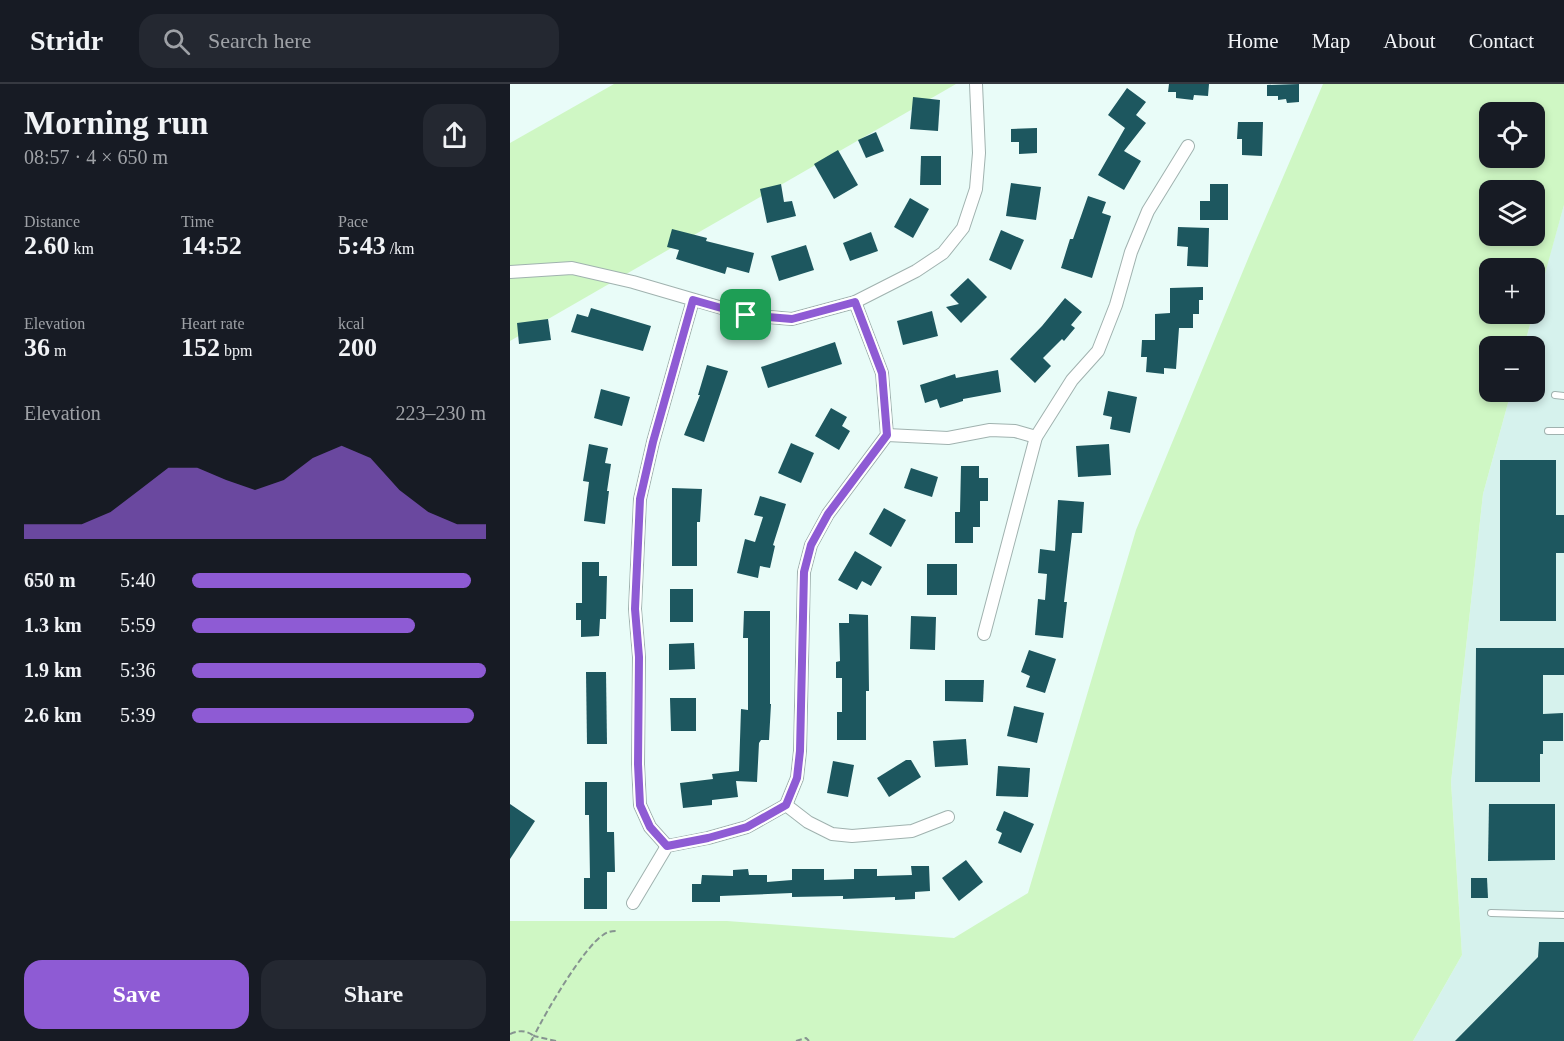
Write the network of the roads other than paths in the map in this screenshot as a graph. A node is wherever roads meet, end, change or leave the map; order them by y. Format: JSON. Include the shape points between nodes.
{"nodes":[{"id":1,"x":976,"y":84,"type":"edge"},
{"id":2,"x":1188,"y":146,"type":"dead end"},
{"id":3,"x":510,"y":272,"type":"edge"},
{"id":4,"x":693,"y":300,"type":"junction"},
{"id":5,"x":855,"y":302,"type":"junction"},
{"id":6,"x":1556,"y":395,"type":"dead end"},
{"id":7,"x":1564,"y":396,"type":"edge"},
{"id":8,"x":1548,"y":431,"type":"dead end"},
{"id":9,"x":1564,"y":431,"type":"edge"},
{"id":10,"x":887,"y":435,"type":"junction"},
{"id":11,"x":1036,"y":437,"type":"junction"},
{"id":12,"x":984,"y":634,"type":"dead end"},
{"id":13,"x":786,"y":805,"type":"junction"},
{"id":14,"x":948,"y":817,"type":"dead end"},
{"id":15,"x":667,"y":846,"type":"junction"},
{"id":16,"x":633,"y":903,"type":"dead end"},
{"id":17,"x":1491,"y":913,"type":"dead end"},
{"id":18,"x":1564,"y":915,"type":"edge"}],
"edges":[{"from":1,"to":5,"type":"street","via":[[976,189],[963,228],[943,253]]},
{"from":2,"to":11,"type":"street","via":[[1148,212],[1098,351],[1072,380]]},
{"from":3,"to":4,"type":"street","via":[[573,268]]},
{"from":4,"to":5,"type":"street","via":[[746,315],[792,319]]},
{"from":4,"to":15,"type":"street","via":[[640,499],[635,609],[640,805],[650,827]]},
{"from":5,"to":10,"type":"street","via":[[882,373]]},
{"from":6,"to":7,"type":"lane"},
{"from":8,"to":9,"type":"lane"},
{"from":10,"to":11,"type":"street","via":[[948,438],[990,430]]},
{"from":10,"to":13,"type":"street","via":[[828,514],[811,545],[804,572],[800,751],[797,778]]},
{"from":11,"to":12,"type":"street"},
{"from":13,"to":14,"type":"street","via":[[832,834],[852,836],[912,831]]},
{"from":13,"to":15,"type":"street","via":[[747,827]]},
{"from":15,"to":16,"type":"street"},
{"from":17,"to":18,"type":"lane"}]}
